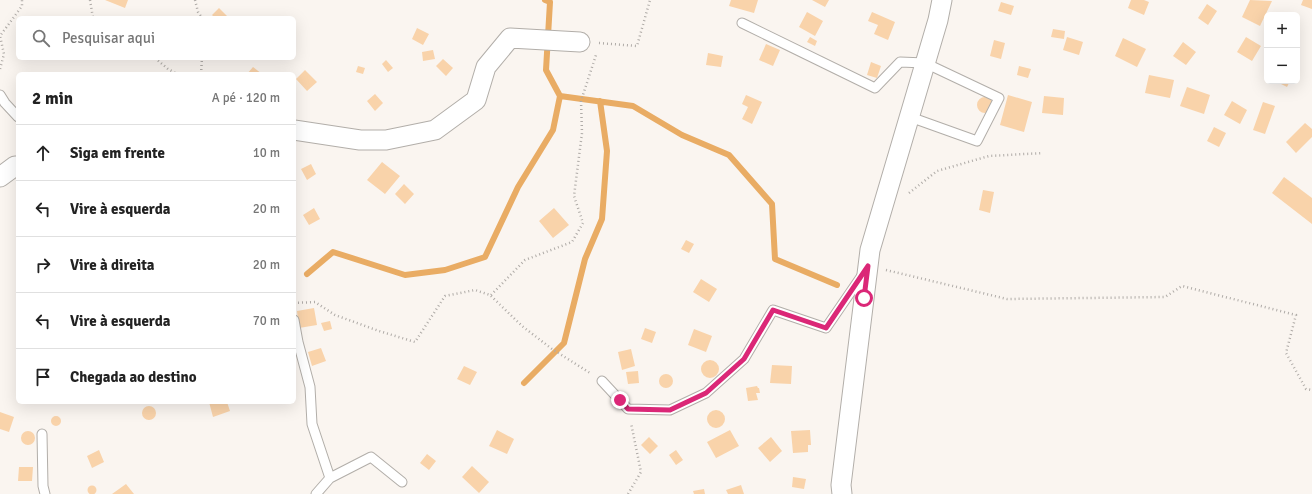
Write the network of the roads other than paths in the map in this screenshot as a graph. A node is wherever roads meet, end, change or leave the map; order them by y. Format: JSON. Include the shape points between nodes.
{"nodes":[{"id":1,"x":942,"y":0,"type":"edge"},
{"id":2,"x":742,"y":23,"type":"dead end"},
{"id":3,"x":580,"y":42,"type":"road end"},
{"id":4,"x":925,"y":63,"type":"junction"},
{"id":5,"x":0,"y":96,"type":"edge"},
{"id":6,"x":16,"y":115,"type":"edge"},
{"id":7,"x":910,"y":117,"type":"junction"},
{"id":8,"x":296,"y":130,"type":"edge"},
{"id":9,"x":16,"y":166,"type":"edge"},
{"id":10,"x":0,"y":177,"type":"edge"},
{"id":11,"x":868,"y":266,"type":"junction"},
{"id":12,"x":296,"y":331,"type":"edge"},
{"id":13,"x":602,"y":381,"type":"road end"},
{"id":14,"x":42,"y":434,"type":"dead end"},
{"id":15,"x":330,"y":478,"type":"junction"},
{"id":16,"x":402,"y":482,"type":"dead end"},
{"id":17,"x":45,"y":494,"type":"edge"},
{"id":18,"x":316,"y":494,"type":"edge"},
{"id":19,"x":842,"y":494,"type":"edge"}],
"edges":[{"from":1,"to":4,"type":"street"},
{"from":2,"to":4,"type":"lane","via":[[875,88],[900,62]]},
{"from":3,"to":8,"type":"street","via":[[510,38],[486,67],[476,100],[435,130],[386,140],[360,140]]},
{"from":4,"to":7,"type":"street"},
{"from":4,"to":7,"type":"lane","via":[[999,98],[977,141]]},
{"from":5,"to":6,"type":"lane"},
{"from":7,"to":11,"type":"street","via":[[870,250]]},
{"from":9,"to":10,"type":"street"},
{"from":11,"to":13,"type":"lane","via":[[826,328],[773,310],[744,359],[706,393],[670,410],[628,409]]},
{"from":11,"to":19,"type":"street"},
{"from":12,"to":15,"type":"lane","via":[[310,387],[312,424]]},
{"from":14,"to":17,"type":"lane"},
{"from":15,"to":16,"type":"lane","via":[[371,457]]},
{"from":15,"to":18,"type":"lane"}]}
